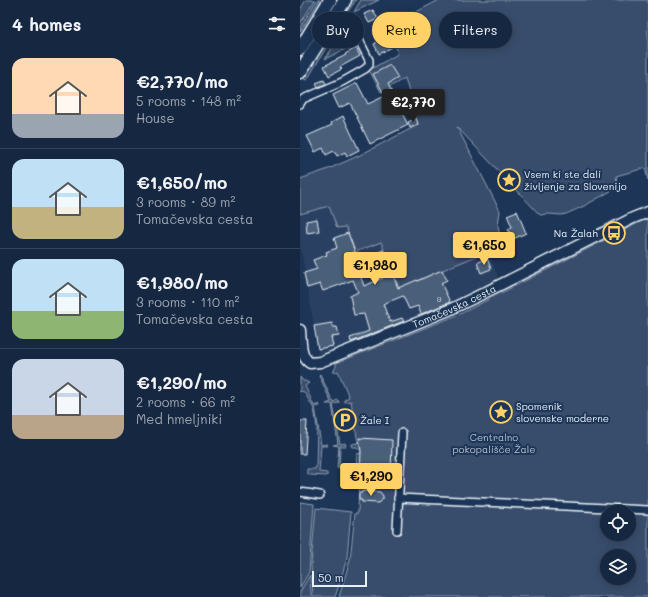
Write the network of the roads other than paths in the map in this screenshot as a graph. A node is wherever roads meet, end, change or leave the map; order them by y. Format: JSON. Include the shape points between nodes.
{"nodes":[{"id":1,"x":330,"y":0,"type":"edge"},
{"id":2,"x":345,"y":0,"type":"edge"},
{"id":3,"x":300,"y":48,"type":"edge"},
{"id":4,"x":364,"y":48,"type":"edge"},
{"id":5,"x":300,"y":72,"type":"edge"},
{"id":6,"x":302,"y":102,"type":"edge"},
{"id":7,"x":648,"y":212,"type":"edge"},
{"id":8,"x":300,"y":330,"type":"edge"},
{"id":9,"x":402,"y":432,"type":"dead end"},
{"id":10,"x":300,"y":492,"type":"edge"},
{"id":11,"x":320,"y":495,"type":"dead end"},
{"id":12,"x":398,"y":498,"type":"junction"},
{"id":13,"x":648,"y":510,"type":"edge"},
{"id":14,"x":397,"y":530,"type":"dead end"}],
"edges":[{"from":1,"to":3,"type":"main road"},
{"from":2,"to":5,"type":"main road"},
{"from":4,"to":6,"type":"street","via":[[370,60],[366,69]]},
{"from":7,"to":8,"type":"street","name":"Tomačevska cesta","via":[[449,310],[320,362],[310,363],[304,358]]},
{"from":9,"to":12,"type":"street"},
{"from":10,"to":11,"type":"street"},
{"from":12,"to":13,"type":"street"},
{"from":12,"to":14,"type":"street"}]}
